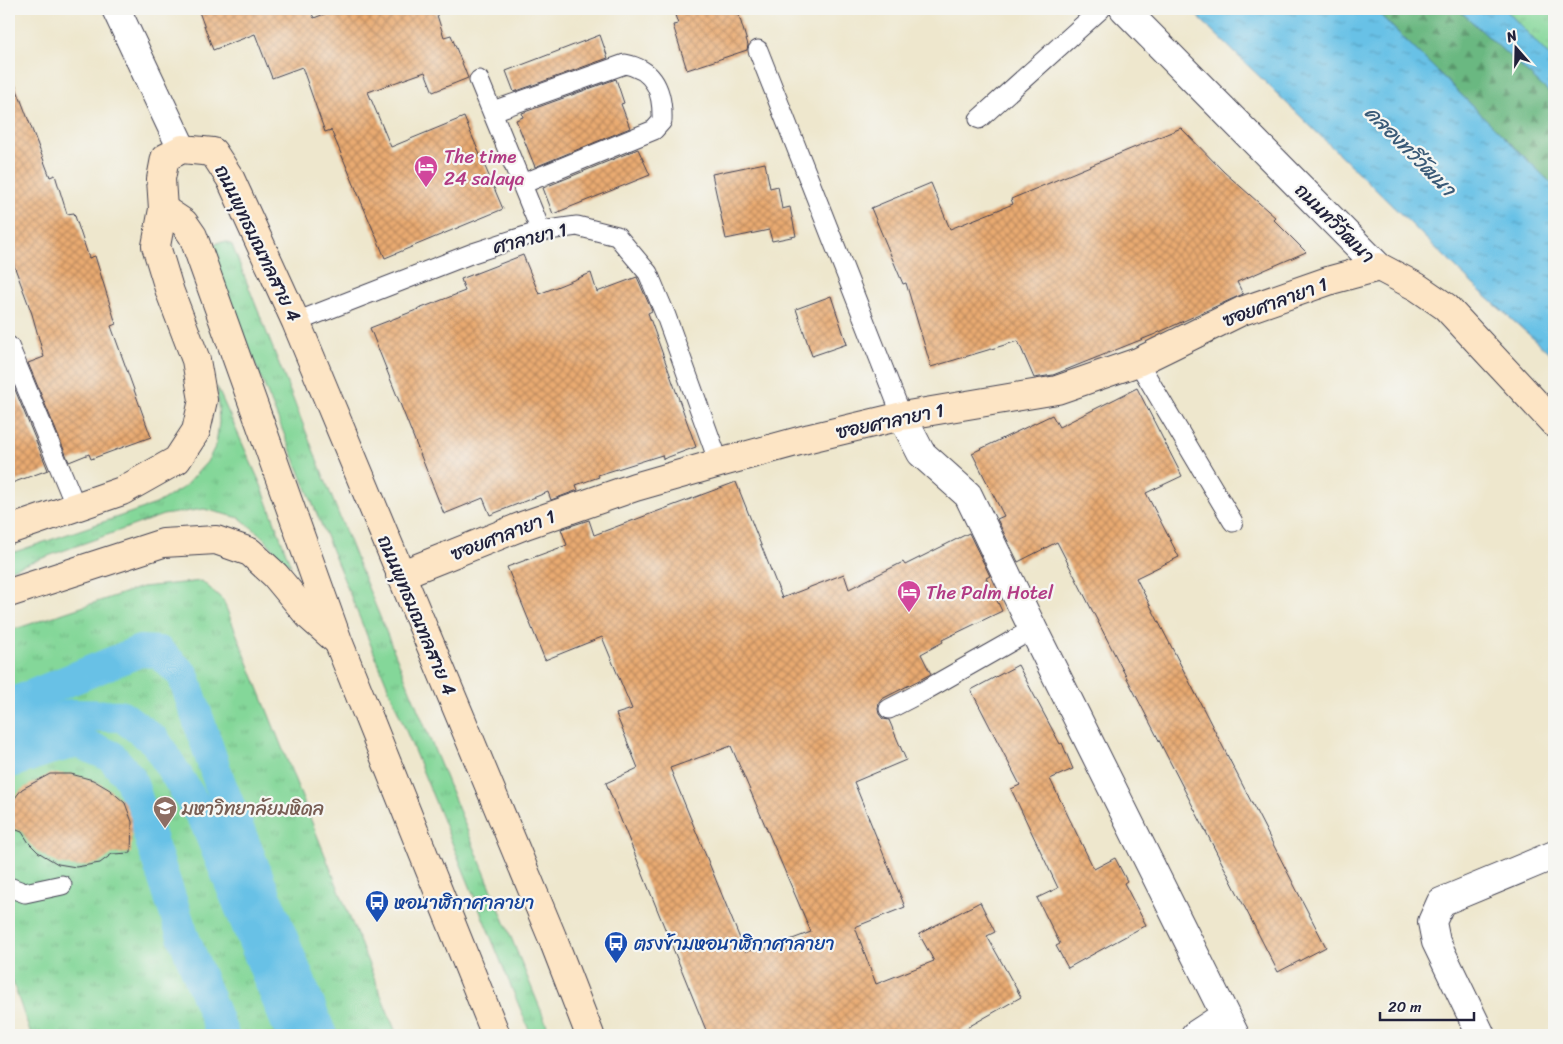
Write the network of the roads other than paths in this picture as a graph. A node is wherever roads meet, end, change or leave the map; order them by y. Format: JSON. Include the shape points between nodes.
{"nodes":[{"id":1,"x":116,"y":9,"type":"edge"},
{"id":2,"x":1101,"y":9,"type":"edge"},
{"id":3,"x":1124,"y":9,"type":"edge"},
{"id":4,"x":758,"y":50,"type":"dead end"},
{"id":5,"x":479,"y":80,"type":"dead end"},
{"id":6,"x":493,"y":111,"type":"junction"},
{"id":7,"x":978,"y":120,"type":"dead end"},
{"id":8,"x":182,"y":149,"type":"junction"},
{"id":9,"x":522,"y":184,"type":"junction"},
{"id":10,"x":163,"y":209,"type":"junction"},
{"id":11,"x":541,"y":231,"type":"junction"},
{"id":12,"x":1379,"y":267,"type":"junction"},
{"id":13,"x":296,"y":322,"type":"junction"},
{"id":14,"x":9,"y":346,"type":"edge"},
{"id":15,"x":1138,"y":362,"type":"junction"},
{"id":16,"x":902,"y":416,"type":"junction"},
{"id":17,"x":1554,"y":424,"type":"edge"},
{"id":18,"x":719,"y":463,"type":"junction"},
{"id":19,"x":76,"y":508,"type":"junction"},
{"id":20,"x":1233,"y":522,"type":"dead end"},
{"id":21,"x":9,"y":530,"type":"edge"},
{"id":22,"x":400,"y":575,"type":"junction"},
{"id":23,"x":9,"y":592,"type":"edge"},
{"id":24,"x":1033,"y":629,"type":"junction"},
{"id":25,"x":338,"y":641,"type":"junction"},
{"id":26,"x":889,"y":709,"type":"dead end"},
{"id":27,"x":1554,"y":855,"type":"edge"},
{"id":28,"x":62,"y":885,"type":"dead end"},
{"id":29,"x":9,"y":887,"type":"edge"},
{"id":30,"x":1230,"y":1025,"type":"edge"},
{"id":31,"x":496,"y":1035,"type":"edge"},
{"id":32,"x":590,"y":1035,"type":"edge"},
{"id":33,"x":1196,"y":1035,"type":"edge"},
{"id":34,"x":1481,"y":1035,"type":"edge"}],
"edges":[{"from":1,"to":8,"type":"street"},
{"from":2,"to":7,"type":"lane"},
{"from":3,"to":12,"type":"street","name":"ถนนทวีวัฒนา"},
{"from":4,"to":16,"type":"lane"},
{"from":5,"to":6,"type":"lane"},
{"from":6,"to":9,"type":"lane"},
{"from":6,"to":9,"type":"lane","via":[[625,64],[638,67],[654,80],[663,104],[662,121],[654,130]]},
{"from":8,"to":10,"type":"main road","via":[[165,158],[161,179]]},
{"from":8,"to":13,"type":"main road","name":"ถนนพุทธมณฑลสาย 4","via":[[213,152],[230,178]]},
{"from":9,"to":11,"type":"lane"},
{"from":10,"to":19,"type":"main road","via":[[156,246],[196,360],[203,400],[196,432],[177,460],[122,491]]},
{"from":10,"to":25,"type":"main road","via":[[184,223],[193,236]]},
{"from":11,"to":13,"type":"lane","name":"ศาลายา 1","via":[[473,252]]},
{"from":11,"to":18,"type":"lane","name":"ศาลายา 1","via":[[577,226],[617,236],[648,273]]},
{"from":12,"to":15,"type":"main road","name":"ซอยศาลายา 1","via":[[1330,280],[1242,311]]},
{"from":12,"to":17,"type":"main road","name":"ถนนทวีวัฒนา","via":[[1446,307]]},
{"from":13,"to":22,"type":"main road","name":"ถนนพุทธมณฑลสาย 4"},
{"from":14,"to":19,"type":"lane"},
{"from":15,"to":16,"type":"main road","name":"ซอยศาลายา 1","via":[[1057,390]]},
{"from":15,"to":20,"type":"lane"},
{"from":16,"to":18,"type":"main road","name":"ซอยศาลายา 1"},
{"from":16,"to":24,"type":"street","via":[[921,453],[968,495]]},
{"from":18,"to":22,"type":"main road","name":"ซอยศาลายา 1","via":[[635,487]]},
{"from":19,"to":21,"type":"main road"},
{"from":22,"to":32,"type":"main road","name":"ถนนพุทธมณฑลสาย 4"},
{"from":23,"to":25,"type":"main road","via":[[163,543],[216,540],[250,552],[276,575],[309,616]]},
{"from":24,"to":26,"type":"lane"},
{"from":24,"to":30,"type":"street"},
{"from":25,"to":31,"type":"main road"},
{"from":27,"to":34,"type":"street","via":[[1441,902],[1432,922],[1436,942]]},
{"from":28,"to":29,"type":"lane","via":[[25,893]]},
{"from":30,"to":33,"type":"street"}]}
